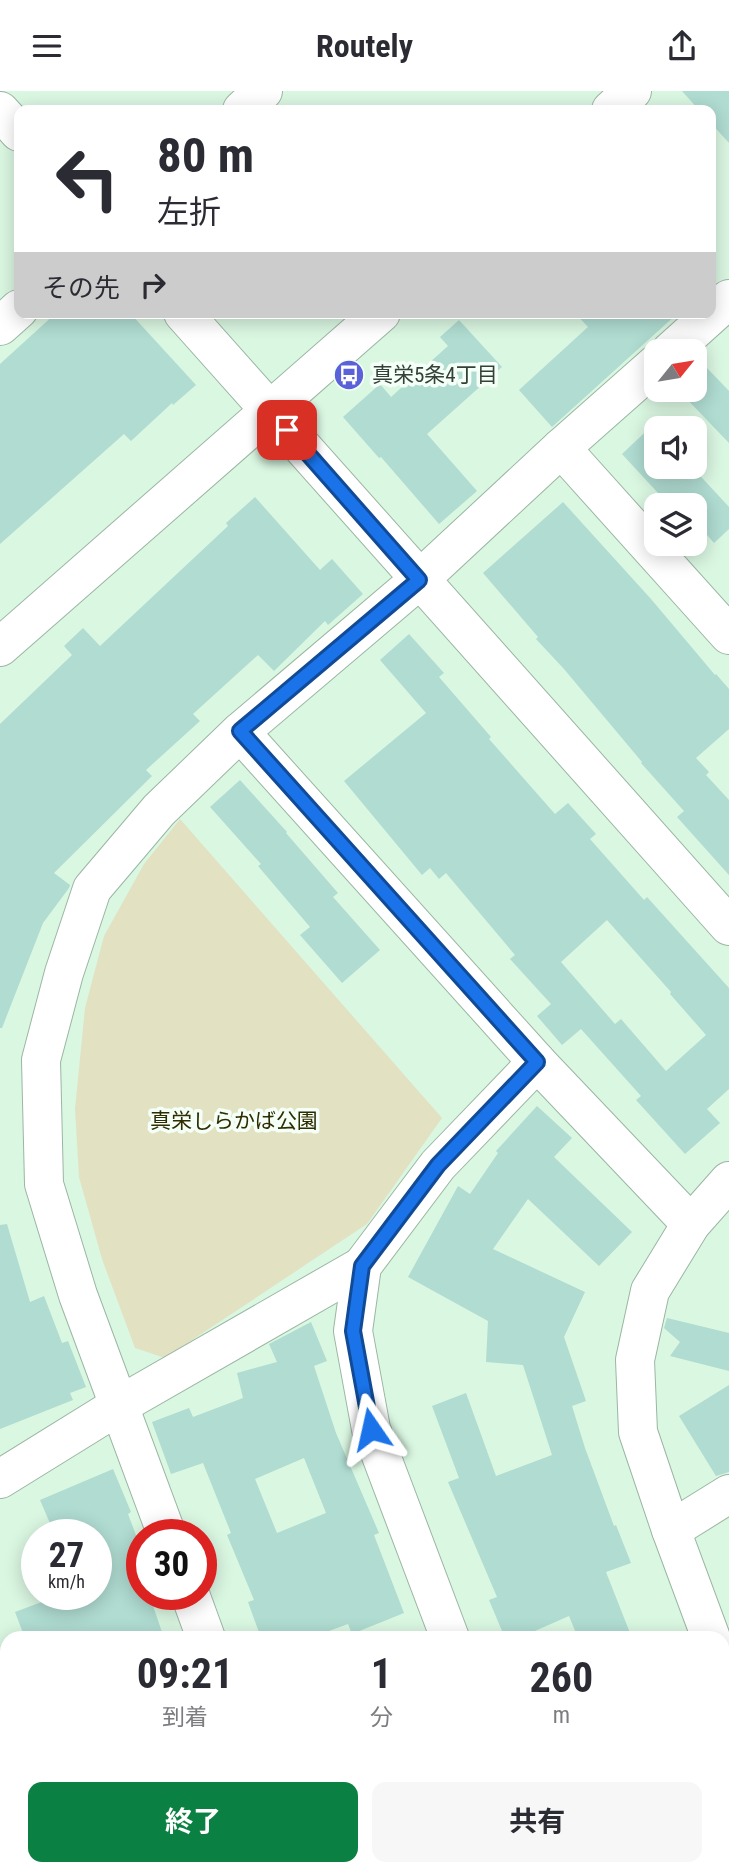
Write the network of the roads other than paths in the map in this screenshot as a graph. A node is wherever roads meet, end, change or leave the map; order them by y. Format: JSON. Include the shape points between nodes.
{"nodes":[{"id":1,"x":632,"y":91,"type":"edge"},
{"id":2,"x":617,"y":105,"type":"edge"},
{"id":3,"x":0,"y":111,"type":"edge"},
{"id":4,"x":14,"y":126,"type":"edge"},
{"id":5,"x":14,"y":313,"type":"edge"},
{"id":6,"x":723,"y":315,"type":"edge"},
{"id":7,"x":188,"y":319,"type":"edge"},
{"id":8,"x":374,"y":319,"type":"edge"},
{"id":9,"x":0,"y":326,"type":"edge"},
{"id":10,"x":689,"y":339,"type":"edge"},
{"id":11,"x":644,"y":374,"type":"edge"},
{"id":12,"x":270,"y":411,"type":"junction"},
{"id":13,"x":561,"y":448,"type":"junction"},
{"id":14,"x":419,"y":580,"type":"junction"},
{"id":15,"x":729,"y":635,"type":"edge"},
{"id":16,"x":0,"y":647,"type":"edge"},
{"id":17,"x":240,"y":731,"type":"junction"},
{"id":18,"x":729,"y":926,"type":"edge"},
{"id":19,"x":537,"y":1062,"type":"junction"},
{"id":20,"x":729,"y":1181,"type":"edge"},
{"id":21,"x":691,"y":1224,"type":"junction"},
{"id":22,"x":362,"y":1266,"type":"junction"},
{"id":23,"x":118,"y":1406,"type":"junction"},
{"id":24,"x":0,"y":1479,"type":"edge"},
{"id":25,"x":729,"y":1494,"type":"edge"},
{"id":26,"x":161,"y":1519,"type":"edge"},
{"id":27,"x":671,"y":1530,"type":"junction"},
{"id":28,"x":196,"y":1610,"type":"edge"},
{"id":29,"x":203,"y":1631,"type":"edge"},
{"id":30,"x":447,"y":1631,"type":"edge"},
{"id":31,"x":708,"y":1631,"type":"edge"}],
"edges":[{"from":1,"to":2,"type":"street"},
{"from":3,"to":4,"type":"street"},
{"from":5,"to":9,"type":"street"},
{"from":6,"to":10,"type":"street"},
{"from":7,"to":12,"type":"street"},
{"from":8,"to":12,"type":"street"},
{"from":11,"to":13,"type":"street"},
{"from":12,"to":14,"type":"street"},
{"from":12,"to":16,"type":"street"},
{"from":13,"to":14,"type":"street"},
{"from":13,"to":15,"type":"street"},
{"from":14,"to":17,"type":"street"},
{"from":14,"to":18,"type":"street"},
{"from":17,"to":19,"type":"street"},
{"from":17,"to":23,"type":"street","via":[[159,810],[92,889],[41,1060],[44,1184]]},
{"from":19,"to":21,"type":"street"},
{"from":19,"to":22,"type":"street","via":[[438,1165]]},
{"from":20,"to":21,"type":"street"},
{"from":21,"to":27,"type":"street","via":[[650,1291],[635,1360],[638,1432]]},
{"from":22,"to":23,"type":"street"},
{"from":22,"to":30,"type":"street","via":[[353,1331],[371,1429]]},
{"from":23,"to":24,"type":"street"},
{"from":23,"to":26,"type":"street"},
{"from":25,"to":27,"type":"street"},
{"from":27,"to":31,"type":"street"},
{"from":28,"to":29,"type":"street"}]}
